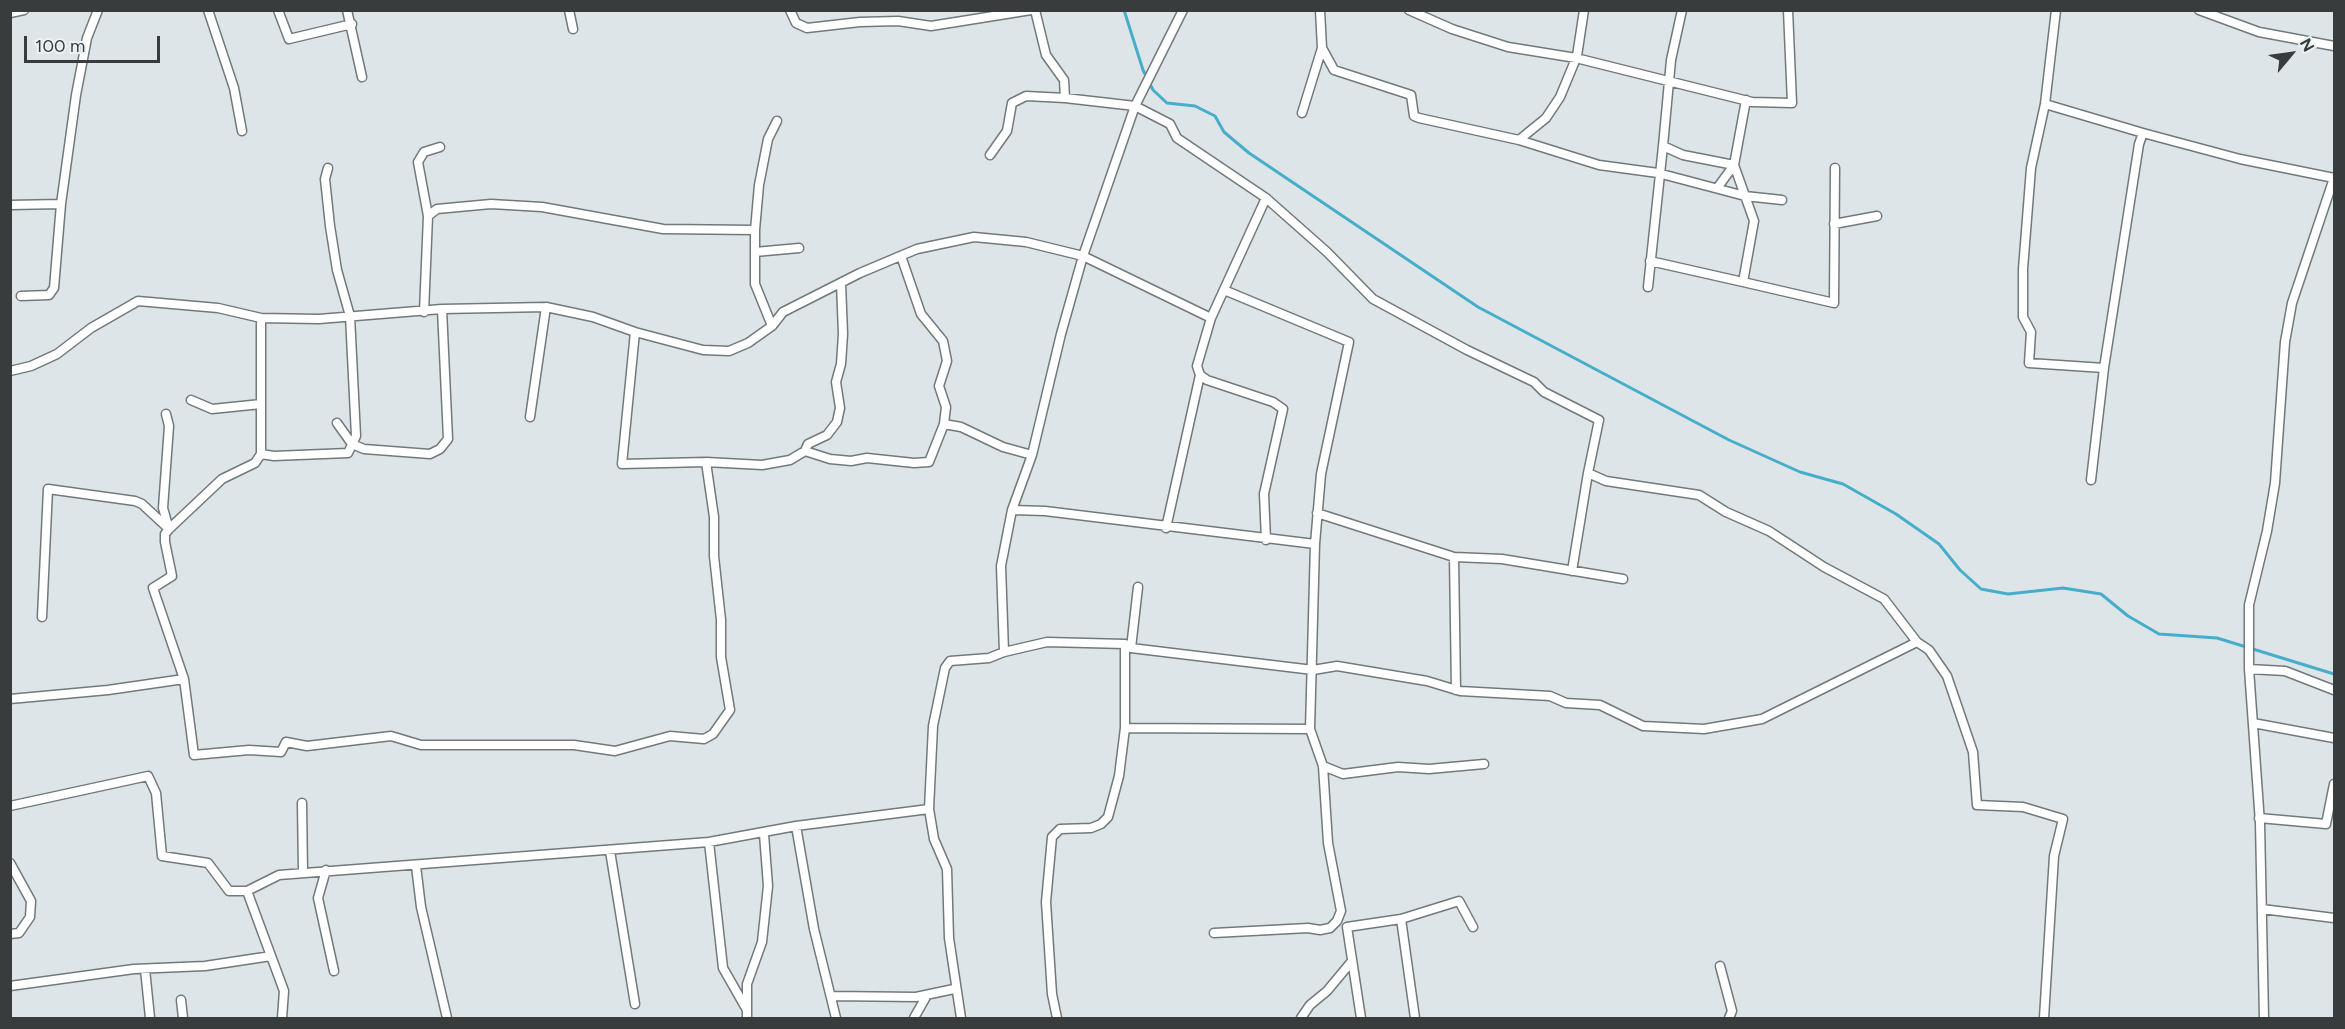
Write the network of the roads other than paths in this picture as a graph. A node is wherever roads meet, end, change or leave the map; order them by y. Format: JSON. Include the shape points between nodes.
{"nodes":[{"id":1,"x":24,"y":10,"type":"edge"},
{"id":2,"x":98,"y":10,"type":"edge"},
{"id":3,"x":208,"y":10,"type":"edge"},
{"id":4,"x":278,"y":10,"type":"edge"},
{"id":5,"x":347,"y":10,"type":"edge"},
{"id":6,"x":580,"y":10,"type":"edge"},
{"id":7,"x":790,"y":10,"type":"edge"},
{"id":8,"x":1033,"y":10,"type":"edge"},
{"id":9,"x":1183,"y":10,"type":"edge"},
{"id":10,"x":1320,"y":10,"type":"edge"},
{"id":11,"x":1409,"y":10,"type":"edge"},
{"id":12,"x":1584,"y":10,"type":"edge"},
{"id":13,"x":1682,"y":10,"type":"edge"},
{"id":14,"x":1788,"y":10,"type":"edge"},
{"id":15,"x":2056,"y":10,"type":"edge"},
{"id":16,"x":2199,"y":10,"type":"edge"},
{"id":17,"x":569,"y":11,"type":"edge"},
{"id":18,"x":10,"y":13,"type":"edge"},
{"id":19,"x":352,"y":24,"type":"junction"},
{"id":20,"x":573,"y":29,"type":"dead end"},
{"id":21,"x":2334,"y":46,"type":"edge"},
{"id":22,"x":1322,"y":48,"type":"junction"},
{"id":23,"x":1576,"y":58,"type":"junction"},
{"id":24,"x":362,"y":77,"type":"dead end"},
{"id":25,"x":1669,"y":82,"type":"junction"},
{"id":26,"x":1065,"y":98,"type":"junction"},
{"id":27,"x":1746,"y":100,"type":"junction"},
{"id":28,"x":2045,"y":104,"type":"junction"},
{"id":29,"x":1135,"y":106,"type":"junction"},
{"id":30,"x":1302,"y":113,"type":"dead end"},
{"id":31,"x":777,"y":121,"type":"dead end"},
{"id":32,"x":242,"y":131,"type":"dead end"},
{"id":33,"x":2143,"y":134,"type":"junction"},
{"id":34,"x":1519,"y":140,"type":"junction"},
{"id":35,"x":1663,"y":146,"type":"junction"},
{"id":36,"x":440,"y":147,"type":"dead end"},
{"id":37,"x":990,"y":155,"type":"dead end"},
{"id":38,"x":1734,"y":165,"type":"junction"},
{"id":39,"x":328,"y":168,"type":"dead end"},
{"id":40,"x":1835,"y":168,"type":"dead end"},
{"id":41,"x":1658,"y":173,"type":"junction"},
{"id":42,"x":2334,"y":178,"type":"edge"},
{"id":43,"x":1718,"y":187,"type":"junction"},
{"id":44,"x":1745,"y":196,"type":"junction"},
{"id":45,"x":1266,"y":198,"type":"junction"},
{"id":46,"x":1782,"y":200,"type":"dead end"},
{"id":47,"x":61,"y":204,"type":"junction"},
{"id":48,"x":10,"y":205,"type":"edge"},
{"id":49,"x":428,"y":216,"type":"junction"},
{"id":50,"x":1877,"y":216,"type":"dead end"},
{"id":51,"x":1834,"y":224,"type":"junction"},
{"id":52,"x":755,"y":230,"type":"junction"},
{"id":53,"x":799,"y":248,"type":"dead end"},
{"id":54,"x":755,"y":252,"type":"junction"},
{"id":55,"x":901,"y":256,"type":"junction"},
{"id":56,"x":1083,"y":256,"type":"junction"},
{"id":57,"x":1650,"y":261,"type":"junction"},
{"id":58,"x":1743,"y":282,"type":"junction"},
{"id":59,"x":841,"y":283,"type":"junction"},
{"id":60,"x":1648,"y":287,"type":"dead end"},
{"id":61,"x":1224,"y":290,"type":"junction"},
{"id":62,"x":21,"y":296,"type":"dead end"},
{"id":63,"x":546,"y":307,"type":"junction"},
{"id":64,"x":442,"y":309,"type":"junction"},
{"id":65,"x":424,"y":312,"type":"junction"},
{"id":66,"x":350,"y":316,"type":"junction"},
{"id":67,"x":261,"y":318,"type":"junction"},
{"id":68,"x":1211,"y":318,"type":"junction"},
{"id":69,"x":772,"y":327,"type":"junction"},
{"id":70,"x":635,"y":332,"type":"junction"},
{"id":71,"x":2104,"y":368,"type":"junction"},
{"id":72,"x":10,"y":371,"type":"edge"},
{"id":73,"x":1200,"y":375,"type":"junction"},
{"id":74,"x":191,"y":400,"type":"dead end"},
{"id":75,"x":261,"y":404,"type":"junction"},
{"id":76,"x":166,"y":414,"type":"dead end"},
{"id":77,"x":530,"y":417,"type":"dead end"},
{"id":78,"x":337,"y":423,"type":"dead end"},
{"id":79,"x":944,"y":424,"type":"junction"},
{"id":80,"x":352,"y":444,"type":"junction"},
{"id":81,"x":805,"y":451,"type":"junction"},
{"id":82,"x":261,"y":454,"type":"junction"},
{"id":83,"x":1032,"y":455,"type":"junction"},
{"id":84,"x":706,"y":462,"type":"junction"},
{"id":85,"x":1588,"y":473,"type":"junction"},
{"id":86,"x":2091,"y":480,"type":"dead end"},
{"id":87,"x":1012,"y":510,"type":"junction"},
{"id":88,"x":1317,"y":513,"type":"junction"},
{"id":89,"x":1166,"y":528,"type":"junction"},
{"id":90,"x":169,"y":529,"type":"junction"},
{"id":91,"x":1266,"y":540,"type":"junction"},
{"id":92,"x":1315,"y":544,"type":"junction"},
{"id":93,"x":1454,"y":557,"type":"junction"},
{"id":94,"x":1572,"y":571,"type":"junction"},
{"id":95,"x":1623,"y":579,"type":"dead end"},
{"id":96,"x":1138,"y":587,"type":"dead end"},
{"id":97,"x":42,"y":617,"type":"dead end"},
{"id":98,"x":1917,"y":642,"type":"junction"},
{"id":99,"x":1128,"y":646,"type":"junction"},
{"id":100,"x":1004,"y":652,"type":"junction"},
{"id":101,"x":2249,"y":669,"type":"junction"},
{"id":102,"x":1312,"y":670,"type":"junction"},
{"id":103,"x":184,"y":679,"type":"junction"},
{"id":104,"x":1456,"y":690,"type":"junction"},
{"id":105,"x":2334,"y":690,"type":"edge"},
{"id":106,"x":10,"y":699,"type":"edge"},
{"id":107,"x":2253,"y":723,"type":"junction"},
{"id":108,"x":1125,"y":728,"type":"junction"},
{"id":109,"x":1310,"y":729,"type":"junction"},
{"id":110,"x":2334,"y":738,"type":"edge"},
{"id":111,"x":1484,"y":764,"type":"dead end"},
{"id":112,"x":1323,"y":766,"type":"junction"},
{"id":113,"x":2334,"y":784,"type":"edge"},
{"id":114,"x":302,"y":803,"type":"dead end"},
{"id":115,"x":10,"y":806,"type":"edge"},
{"id":116,"x":929,"y":809,"type":"junction"},
{"id":117,"x":2259,"y":819,"type":"junction"},
{"id":118,"x":796,"y":826,"type":"junction"},
{"id":119,"x":764,"y":834,"type":"junction"},
{"id":120,"x":709,"y":842,"type":"junction"},
{"id":121,"x":610,"y":851,"type":"junction"},
{"id":122,"x":10,"y":863,"type":"edge"},
{"id":123,"x":416,"y":866,"type":"junction"},
{"id":124,"x":326,"y":870,"type":"junction"},
{"id":125,"x":303,"y":872,"type":"junction"},
{"id":126,"x":247,"y":891,"type":"junction"},
{"id":127,"x":2262,"y":909,"type":"junction"},
{"id":128,"x":2334,"y":918,"type":"edge"},
{"id":129,"x":1401,"y":919,"type":"junction"},
{"id":130,"x":1337,"y":921,"type":"junction"},
{"id":131,"x":1347,"y":927,"type":"junction"},
{"id":132,"x":1473,"y":927,"type":"dead end"},
{"id":133,"x":1214,"y":933,"type":"dead end"},
{"id":134,"x":10,"y":934,"type":"edge"},
{"id":135,"x":271,"y":956,"type":"junction"},
{"id":136,"x":1352,"y":961,"type":"junction"},
{"id":137,"x":1719,"y":966,"type":"dead end"},
{"id":138,"x":146,"y":969,"type":"junction"},
{"id":139,"x":334,"y":971,"type":"dead end"},
{"id":140,"x":10,"y":986,"type":"edge"},
{"id":141,"x":954,"y":989,"type":"junction"},
{"id":142,"x":927,"y":995,"type":"junction"},
{"id":143,"x":831,"y":996,"type":"junction"},
{"id":144,"x":181,"y":1000,"type":"dead end"},
{"id":145,"x":635,"y":1004,"type":"dead end"},
{"id":146,"x":747,"y":1014,"type":"edge"},
{"id":147,"x":150,"y":1018,"type":"edge"},
{"id":148,"x":183,"y":1018,"type":"edge"},
{"id":149,"x":282,"y":1018,"type":"edge"},
{"id":150,"x":447,"y":1018,"type":"edge"},
{"id":151,"x":836,"y":1018,"type":"edge"},
{"id":152,"x":914,"y":1018,"type":"edge"},
{"id":153,"x":961,"y":1018,"type":"edge"},
{"id":154,"x":1057,"y":1018,"type":"edge"},
{"id":155,"x":1301,"y":1018,"type":"edge"},
{"id":156,"x":1361,"y":1018,"type":"edge"},
{"id":157,"x":1415,"y":1018,"type":"edge"},
{"id":158,"x":1729,"y":1018,"type":"edge"},
{"id":159,"x":2044,"y":1018,"type":"edge"},
{"id":160,"x":2264,"y":1018,"type":"edge"}],
"edges":[{"from":1,"to":18,"type":"street"},
{"from":2,"to":47,"type":"street","via":[[83,55]]},
{"from":3,"to":32,"type":"street","via":[[234,88]]},
{"from":4,"to":19,"type":"street","via":[[289,39]]},
{"from":5,"to":19,"type":"street"},
{"from":6,"to":17,"type":"street"},
{"from":7,"to":8,"type":"street","via":[[796,23],[807,28],[898,21],[931,26]]},
{"from":8,"to":26,"type":"street","via":[[1046,55],[1064,80]]},
{"from":9,"to":29,"type":"street"},
{"from":10,"to":22,"type":"street"},
{"from":11,"to":23,"type":"street","via":[[1508,47]]},
{"from":12,"to":23,"type":"street"},
{"from":13,"to":25,"type":"street"},
{"from":14,"to":27,"type":"street","via":[[1792,103]]},
{"from":15,"to":28,"type":"street"},
{"from":16,"to":21,"type":"street","via":[[2259,32]]},
{"from":17,"to":20,"type":"street"},
{"from":19,"to":24,"type":"street"},
{"from":22,"to":30,"type":"street"},
{"from":22,"to":34,"type":"street","via":[[1334,70],[1411,94],[1414,116]]},
{"from":23,"to":25,"type":"street"},
{"from":23,"to":34,"type":"street","via":[[1560,97],[1546,118]]},
{"from":25,"to":27,"type":"street"},
{"from":25,"to":35,"type":"street"},
{"from":26,"to":29,"type":"street"},
{"from":26,"to":37,"type":"street","via":[[1026,96],[1012,103],[1007,131]]},
{"from":27,"to":38,"type":"street"},
{"from":28,"to":33,"type":"street"},
{"from":28,"to":71,"type":"street","via":[[2031,168],[2023,269],[2024,317],[2031,333],[2030,363]]},
{"from":29,"to":45,"type":"street","via":[[1170,124],[1177,138]]},
{"from":29,"to":56,"type":"street"},
{"from":31,"to":52,"type":"street","via":[[768,139]]},
{"from":33,"to":42,"type":"street"},
{"from":33,"to":71,"type":"street"},
{"from":34,"to":41,"type":"street","via":[[1599,165]]},
{"from":35,"to":38,"type":"street","via":[[1683,155]]},
{"from":35,"to":41,"type":"street"},
{"from":36,"to":49,"type":"street","via":[[423,152],[418,162]]},
{"from":38,"to":43,"type":"street"},
{"from":38,"to":44,"type":"street"},
{"from":39,"to":66,"type":"street","via":[[325,179],[330,226]]},
{"from":40,"to":51,"type":"street"},
{"from":41,"to":43,"type":"street"},
{"from":41,"to":57,"type":"street"},
{"from":42,"to":101,"type":"street","via":[[2292,303],[2285,342],[2275,483],[2250,605]]},
{"from":43,"to":44,"type":"street"},
{"from":44,"to":46,"type":"street"},
{"from":44,"to":58,"type":"street","via":[[1754,221]]},
{"from":45,"to":61,"type":"street"},
{"from":45,"to":85,"type":"street","via":[[1373,299],[1599,420]]},
{"from":47,"to":48,"type":"street"},
{"from":47,"to":62,"type":"street","via":[[52,293]]},
{"from":49,"to":52,"type":"street","via":[[437,209],[501,205],[542,207],[663,229]]},
{"from":49,"to":65,"type":"street"},
{"from":50,"to":51,"type":"street"},
{"from":51,"to":58,"type":"street","via":[[1834,303]]},
{"from":52,"to":54,"type":"street"},
{"from":53,"to":54,"type":"street"},
{"from":54,"to":69,"type":"street","via":[[755,284]]},
{"from":55,"to":56,"type":"street","via":[[974,237],[1026,242]]},
{"from":55,"to":59,"type":"street"},
{"from":55,"to":79,"type":"street","via":[[921,314],[943,341],[947,361],[939,387],[946,407]]},
{"from":56,"to":68,"type":"street"},
{"from":56,"to":83,"type":"street"},
{"from":57,"to":58,"type":"street"},
{"from":57,"to":60,"type":"street"},
{"from":59,"to":69,"type":"street","via":[[783,312]]},
{"from":59,"to":81,"type":"street","via":[[843,334],[836,382],[839,415],[827,435],[808,444]]},
{"from":61,"to":68,"type":"street"},
{"from":61,"to":88,"type":"street","via":[[1349,342],[1321,474]]},
{"from":63,"to":64,"type":"street"},
{"from":63,"to":70,"type":"street","via":[[594,317]]},
{"from":63,"to":77,"type":"street"},
{"from":64,"to":65,"type":"street"},
{"from":64,"to":80,"type":"street","via":[[448,439],[430,454]]},
{"from":65,"to":66,"type":"street"},
{"from":66,"to":67,"type":"street"},
{"from":66,"to":80,"type":"street","via":[[356,436]]},
{"from":67,"to":72,"type":"street","via":[[218,308],[138,301],[91,328],[57,354]]},
{"from":67,"to":75,"type":"street"},
{"from":68,"to":73,"type":"street","via":[[1197,366]]},
{"from":69,"to":70,"type":"street","via":[[748,344],[729,351],[703,350]]},
{"from":70,"to":84,"type":"street","via":[[622,464]]},
{"from":71,"to":86,"type":"street"},
{"from":73,"to":89,"type":"street"},
{"from":73,"to":91,"type":"street","via":[[1283,409],[1264,494]]},
{"from":74,"to":75,"type":"street","via":[[212,409]]},
{"from":75,"to":82,"type":"street"},
{"from":76,"to":90,"type":"street","via":[[169,426],[163,508]]},
{"from":78,"to":80,"type":"street"},
{"from":79,"to":81,"type":"street","via":[[929,462],[867,458],[851,461]]},
{"from":79,"to":83,"type":"street"},
{"from":80,"to":82,"type":"street","via":[[348,453]]},
{"from":81,"to":84,"type":"street","via":[[790,460],[762,465]]},
{"from":82,"to":90,"type":"street","via":[[255,463],[226,475]]},
{"from":83,"to":87,"type":"street"},
{"from":84,"to":103,"type":"street","via":[[714,517],[721,657],[730,710],[713,734],[704,739],[670,736],[615,751],[574,745],[422,745],[391,736],[307,746],[286,742],[281,752],[249,750],[194,755]]},
{"from":85,"to":94,"type":"street"},
{"from":85,"to":98,"type":"street","via":[[1606,481],[1699,495],[1884,599]]},
{"from":87,"to":89,"type":"street"},
{"from":87,"to":100,"type":"street","via":[[1001,566]]},
{"from":88,"to":92,"type":"street"},
{"from":88,"to":93,"type":"street"},
{"from":89,"to":91,"type":"street"},
{"from":90,"to":97,"type":"street","via":[[135,501],[48,489]]},
{"from":90,"to":103,"type":"street","via":[[165,542],[172,576],[153,588]]},
{"from":91,"to":92,"type":"street"},
{"from":92,"to":102,"type":"street"},
{"from":93,"to":94,"type":"street"},
{"from":93,"to":104,"type":"street"},
{"from":94,"to":95,"type":"street"},
{"from":96,"to":99,"type":"street"},
{"from":98,"to":104,"type":"street","via":[[1762,719],[1704,729],[1643,726],[1600,705],[1566,703],[1550,696]]},
{"from":98,"to":159,"type":"street","via":[[1929,650],[1947,676],[1961,714],[1973,752],[1977,805],[2023,807],[2063,819],[2054,856]]},
{"from":99,"to":100,"type":"street","via":[[1047,642]]},
{"from":99,"to":102,"type":"street"},
{"from":99,"to":108,"type":"street"},
{"from":100,"to":116,"type":"street","via":[[989,658],[950,661],[945,668],[933,726]]},
{"from":101,"to":105,"type":"street","via":[[2285,672]]},
{"from":101,"to":107,"type":"street"},
{"from":102,"to":104,"type":"street","via":[[1337,666],[1427,681]]},
{"from":102,"to":109,"type":"street"},
{"from":103,"to":106,"type":"street"},
{"from":107,"to":110,"type":"street"},
{"from":107,"to":117,"type":"street"},
{"from":108,"to":109,"type":"street"},
{"from":108,"to":154,"type":"street","via":[[1119,776],[1108,817],[1091,828],[1060,829],[1052,837],[1046,902]]},
{"from":109,"to":112,"type":"street"},
{"from":111,"to":112,"type":"street","via":[[1428,769],[1398,767],[1343,774]]},
{"from":112,"to":130,"type":"street","via":[[1328,843],[1341,911]]},
{"from":113,"to":117,"type":"street","via":[[2326,824]]},
{"from":114,"to":125,"type":"street"},
{"from":115,"to":126,"type":"street","via":[[148,776],[156,793],[162,856],[208,863],[229,891]]},
{"from":116,"to":118,"type":"street"},
{"from":116,"to":141,"type":"street","via":[[934,840],[947,869]]},
{"from":117,"to":127,"type":"street"},
{"from":118,"to":119,"type":"street"},
{"from":118,"to":143,"type":"street"},
{"from":119,"to":120,"type":"street"},
{"from":119,"to":146,"type":"street","via":[[768,886],[762,942],[747,984]]},
{"from":120,"to":121,"type":"street"},
{"from":120,"to":146,"type":"street","via":[[723,968]]},
{"from":121,"to":123,"type":"street"},
{"from":121,"to":145,"type":"street"},
{"from":122,"to":134,"type":"street","via":[[31,901],[30,917],[19,933]]},
{"from":123,"to":124,"type":"street"},
{"from":123,"to":150,"type":"street"},
{"from":124,"to":125,"type":"street"},
{"from":124,"to":139,"type":"street","via":[[318,898]]},
{"from":125,"to":126,"type":"street","via":[[279,874]]},
{"from":126,"to":135,"type":"street"},
{"from":127,"to":128,"type":"street"},
{"from":127,"to":160,"type":"street"},
{"from":129,"to":131,"type":"street"},
{"from":129,"to":132,"type":"street","via":[[1459,901]]},
{"from":129,"to":157,"type":"street"},
{"from":130,"to":131,"type":"street"},
{"from":130,"to":133,"type":"street","via":[[1320,930]]},
{"from":131,"to":136,"type":"street"},
{"from":135,"to":138,"type":"street","via":[[205,966]]},
{"from":135,"to":149,"type":"street","via":[[284,991]]},
{"from":136,"to":155,"type":"street"},
{"from":136,"to":156,"type":"street"},
{"from":137,"to":158,"type":"street","via":[[1732,1011]]},
{"from":138,"to":140,"type":"street"},
{"from":138,"to":147,"type":"street"},
{"from":141,"to":142,"type":"street"},
{"from":141,"to":153,"type":"street"},
{"from":142,"to":143,"type":"street"},
{"from":142,"to":152,"type":"street"},
{"from":143,"to":151,"type":"street"},
{"from":144,"to":148,"type":"street"}]}
